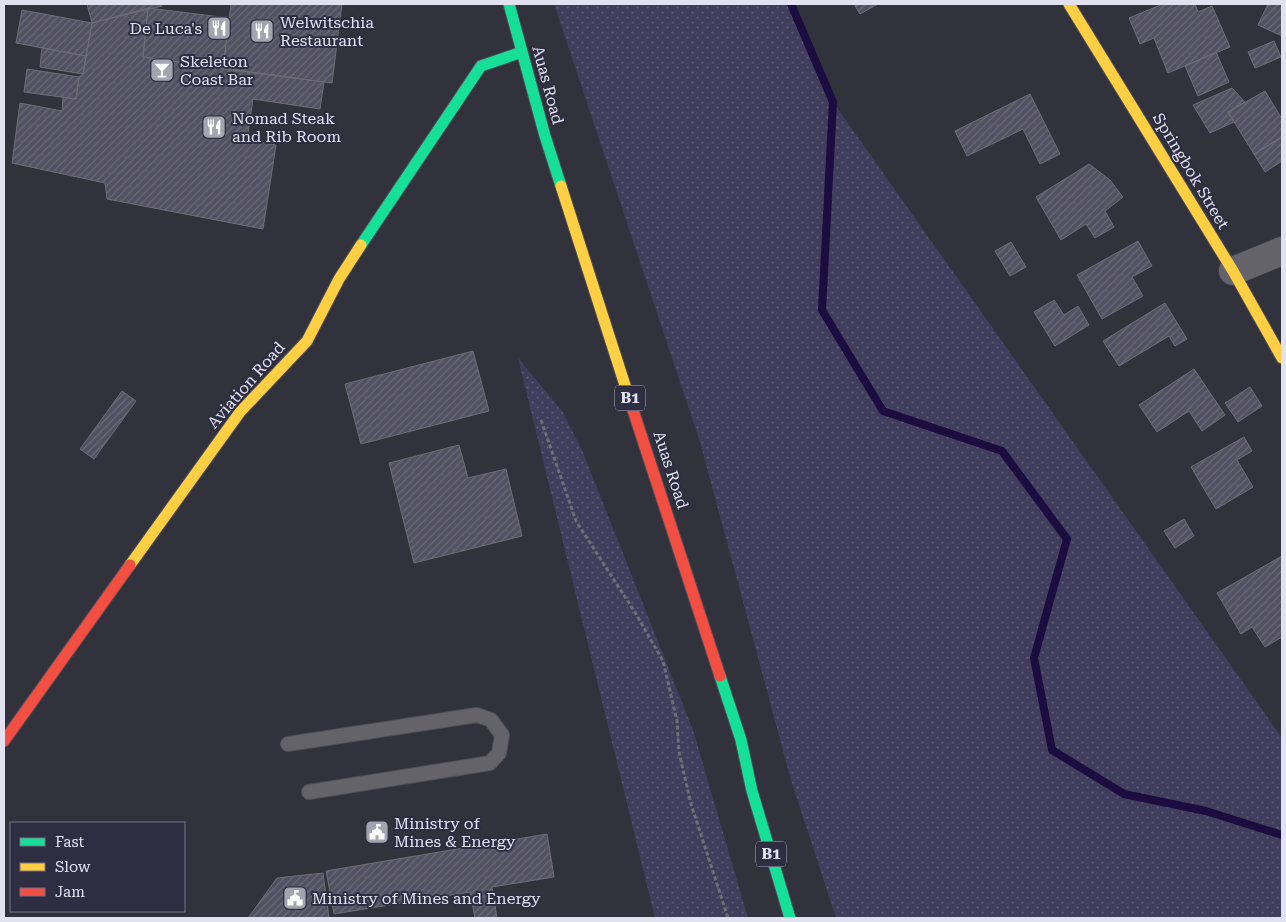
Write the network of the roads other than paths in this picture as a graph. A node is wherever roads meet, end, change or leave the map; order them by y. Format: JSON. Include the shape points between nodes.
{"nodes":[{"id":1,"x":509,"y":4,"type":"edge"},
{"id":2,"x":1069,"y":4,"type":"edge"},
{"id":3,"x":522,"y":52,"type":"junction"},
{"id":4,"x":1282,"y":250,"type":"edge"},
{"id":5,"x":1233,"y":271,"type":"junction"},
{"id":6,"x":1282,"y":358,"type":"edge"},
{"id":7,"x":4,"y":740,"type":"edge"},
{"id":8,"x":288,"y":744,"type":"dead end"},
{"id":9,"x":309,"y":792,"type":"dead end"},
{"id":10,"x":790,"y":918,"type":"edge"}],
"edges":[{"from":1,"to":3,"type":"street","name":"Auas Road","number":"B1"},
{"from":2,"to":5,"type":"street","name":"Springbok Street"},
{"from":3,"to":7,"type":"street","name":"Aviation Road","via":[[482,66],[365,238],[339,279],[307,341],[240,412]]},
{"from":3,"to":10,"type":"street","name":"Auas Road","number":"B1","via":[[545,136],[741,740],[752,791]]},
{"from":4,"to":5,"type":"street"},
{"from":5,"to":6,"type":"street","name":"Springbok Street"},
{"from":8,"to":9,"type":"lane","via":[[476,715],[491,720],[502,735],[499,754],[490,763]]}]}
